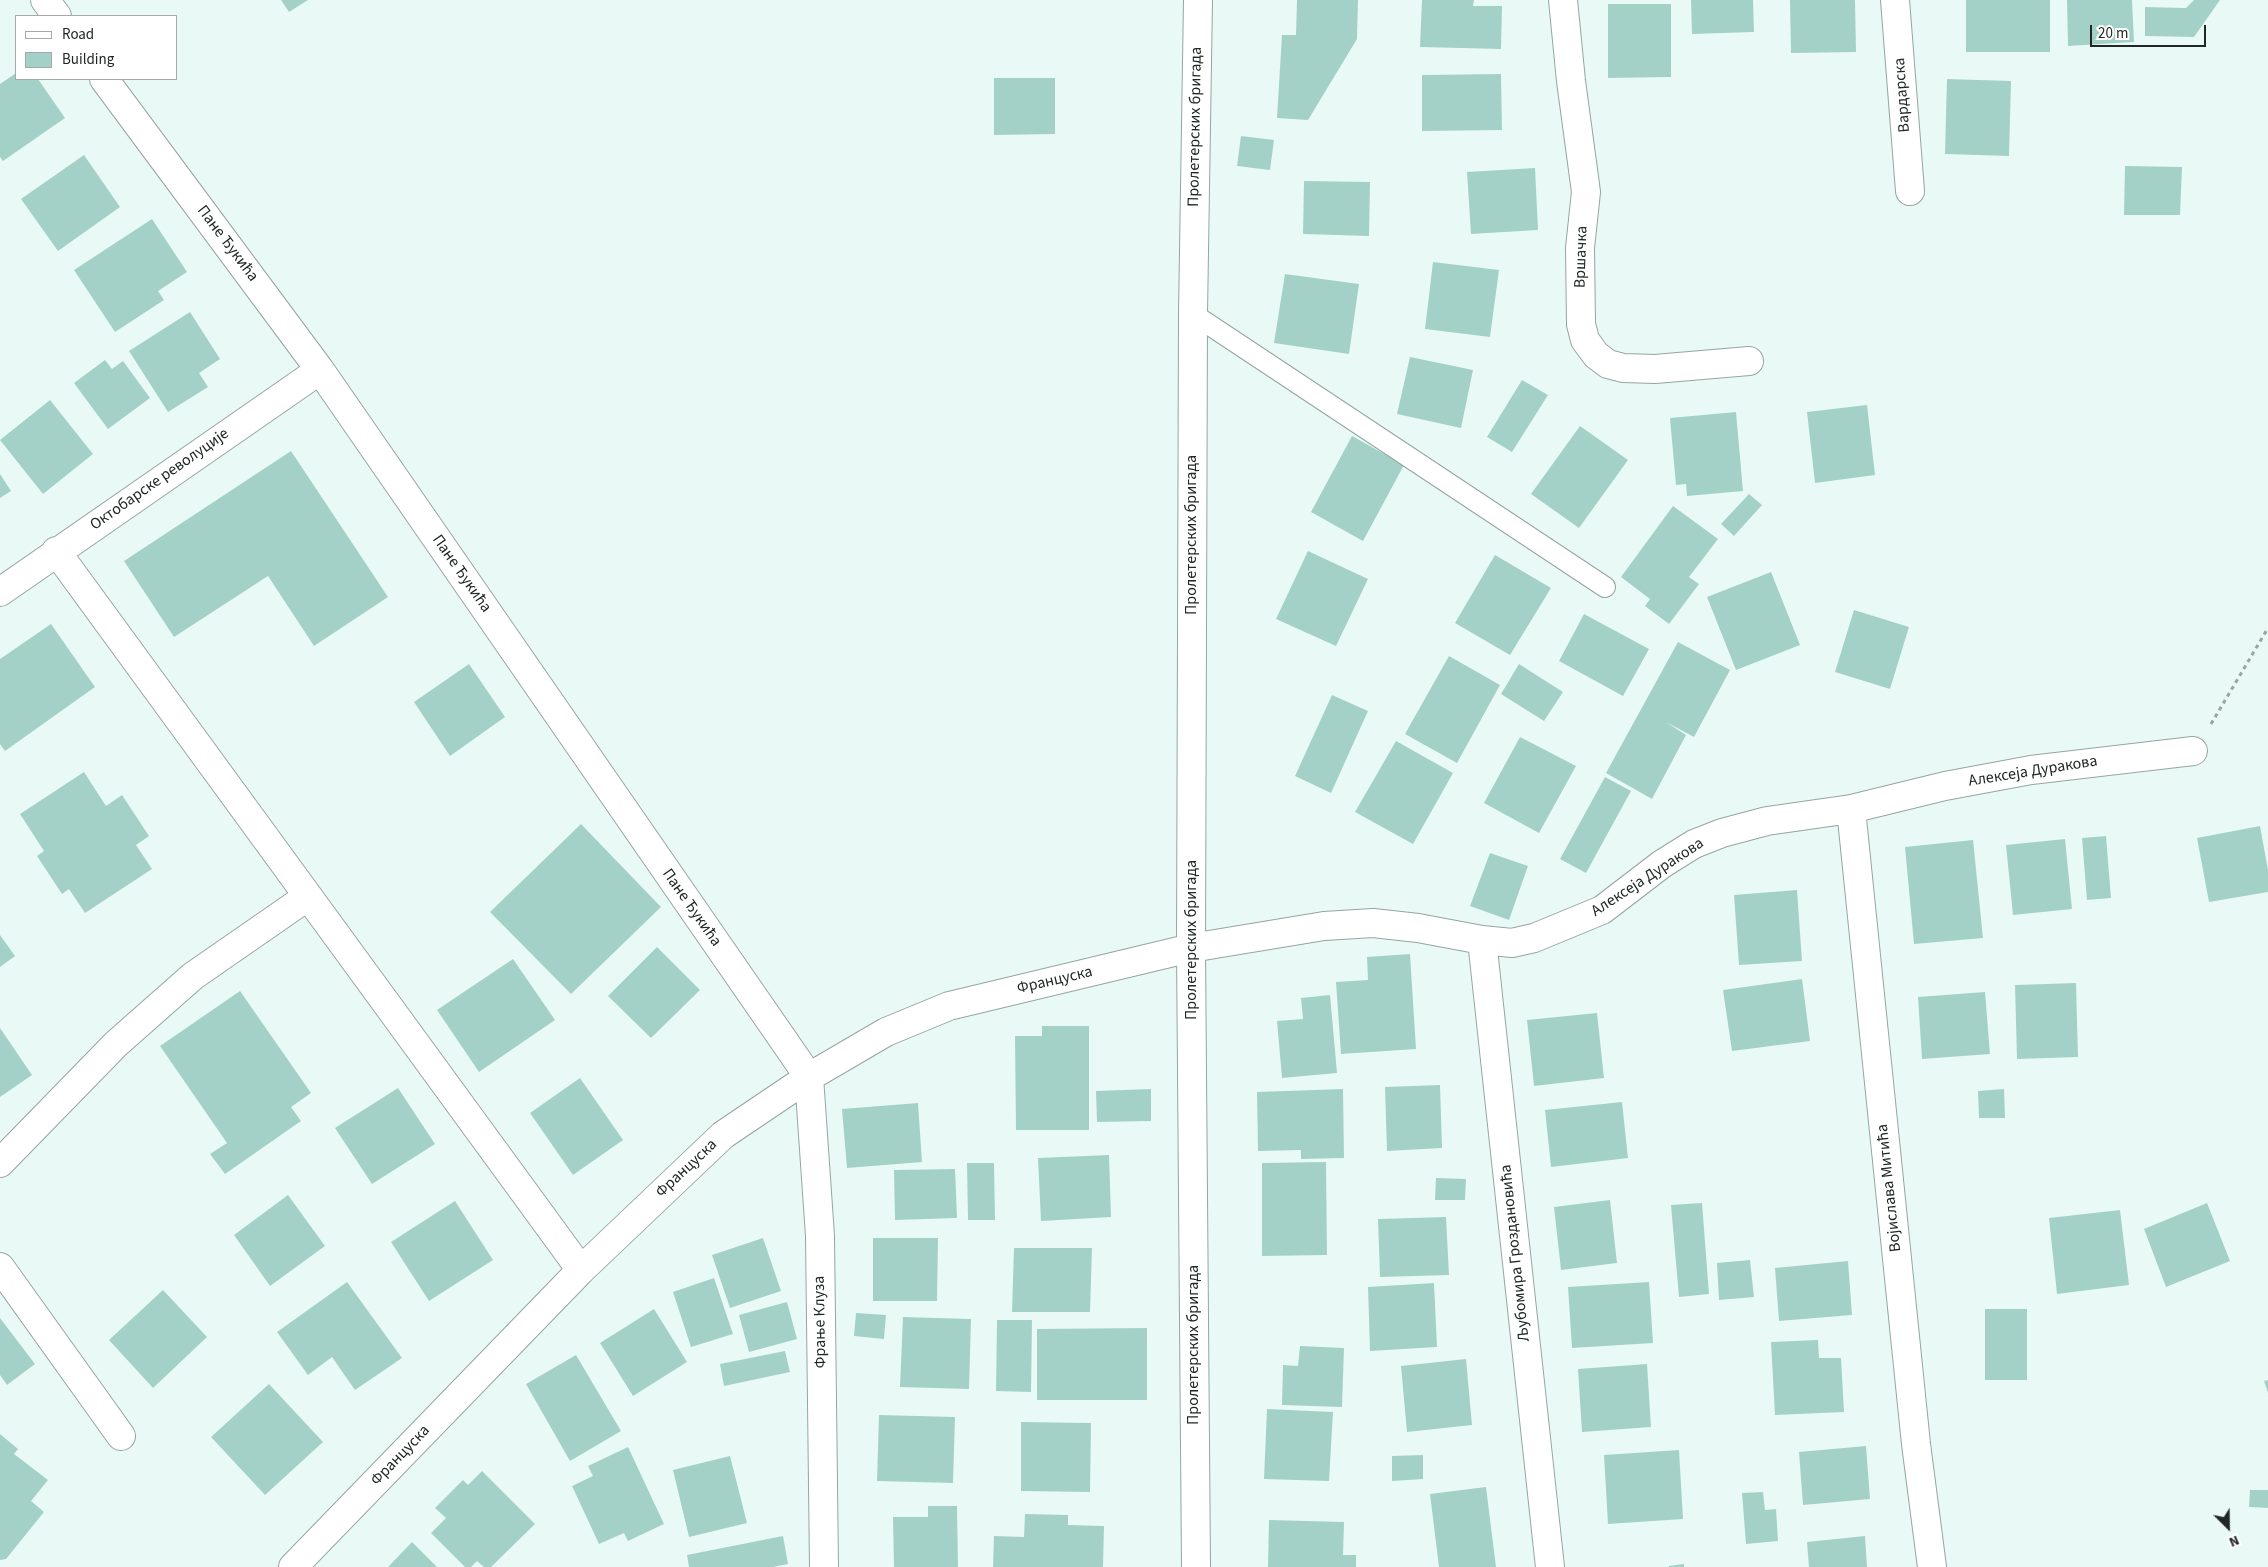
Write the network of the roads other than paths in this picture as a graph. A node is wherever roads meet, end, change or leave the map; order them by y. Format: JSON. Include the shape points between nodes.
{"nodes":[{"id":1,"x":45,"y":0,"type":"edge"},
{"id":2,"x":1198,"y":0,"type":"edge"},
{"id":3,"x":1563,"y":0,"type":"edge"},
{"id":4,"x":1895,"y":0,"type":"edge"},
{"id":5,"x":56,"y":15,"type":"edge"},
{"id":6,"x":105,"y":80,"type":"edge"},
{"id":7,"x":1910,"y":191,"type":"dead end"},
{"id":8,"x":1192,"y":314,"type":"junction"},
{"id":9,"x":1748,"y":361,"type":"dead end"},
{"id":10,"x":320,"y":370,"type":"junction"},
{"id":11,"x":56,"y":551,"type":"junction"},
{"id":12,"x":1605,"y":587,"type":"dead end"},
{"id":13,"x":0,"y":592,"type":"edge"},
{"id":14,"x":2193,"y":751,"type":"road end"},
{"id":15,"x":1851,"y":809,"type":"junction"},
{"id":16,"x":307,"y":897,"type":"junction"},
{"id":17,"x":1482,"y":940,"type":"junction"},
{"id":18,"x":1191,"y":948,"type":"junction"},
{"id":19,"x":808,"y":1077,"type":"junction"},
{"id":20,"x":0,"y":1163,"type":"edge"},
{"id":21,"x":0,"y":1267,"type":"edge"},
{"id":22,"x":581,"y":1270,"type":"junction"},
{"id":23,"x":121,"y":1436,"type":"dead end"},
{"id":24,"x":293,"y":1567,"type":"edge"},
{"id":25,"x":824,"y":1567,"type":"edge"},
{"id":26,"x":1196,"y":1567,"type":"edge"},
{"id":27,"x":1550,"y":1567,"type":"edge"},
{"id":28,"x":1932,"y":1567,"type":"edge"}],
"edges":[{"from":1,"to":5,"type":"street"},
{"from":2,"to":8,"type":"street","name":"Пролетерских бригада"},
{"from":3,"to":9,"type":"street","name":"Вршачка","via":[[1586,192],[1580,248],[1581,324],[1585,340],[1596,356],[1623,368],[1655,369]]},
{"from":4,"to":7,"type":"street","name":"Вардарска"},
{"from":6,"to":10,"type":"street","name":"Пане Ђукића"},
{"from":8,"to":12,"type":"lane"},
{"from":8,"to":18,"type":"street","name":"Пролетерских бригада"},
{"from":10,"to":11,"type":"street","name":"Октобарске револуције"},
{"from":10,"to":19,"type":"street","name":"Пане Ђукића"},
{"from":11,"to":13,"type":"street","name":"Октобарске револуције"},
{"from":11,"to":16,"type":"street"},
{"from":14,"to":15,"type":"street","name":"Алексеја Дуракова","via":[[2031,770],[1945,786]]},
{"from":15,"to":17,"type":"street","name":"Алексеја Дуракова","via":[[1767,821],[1722,834],[1694,844],[1662,864],[1602,910],[1534,938],[1512,943]]},
{"from":15,"to":28,"type":"street","name":"Војислава Митића","via":[[1916,1444]]},
{"from":16,"to":20,"type":"street","via":[[193,976],[116,1044]]},
{"from":16,"to":22,"type":"street"},
{"from":17,"to":18,"type":"street","name":"Алексеја Дуракова","via":[[1373,923],[1324,926]]},
{"from":17,"to":27,"type":"street","name":"Љубомира Гроздановића"},
{"from":18,"to":19,"type":"street","name":"Француска","via":[[949,1006],[886,1032]]},
{"from":18,"to":26,"type":"street","name":"Пролетерских бригада"},
{"from":19,"to":22,"type":"street","name":"Француска","via":[[723,1136]]},
{"from":19,"to":25,"type":"street","name":"Фрање Клуза","via":[[820,1236]]},
{"from":21,"to":23,"type":"street"},
{"from":22,"to":24,"type":"street","name":"Француска"}]}
